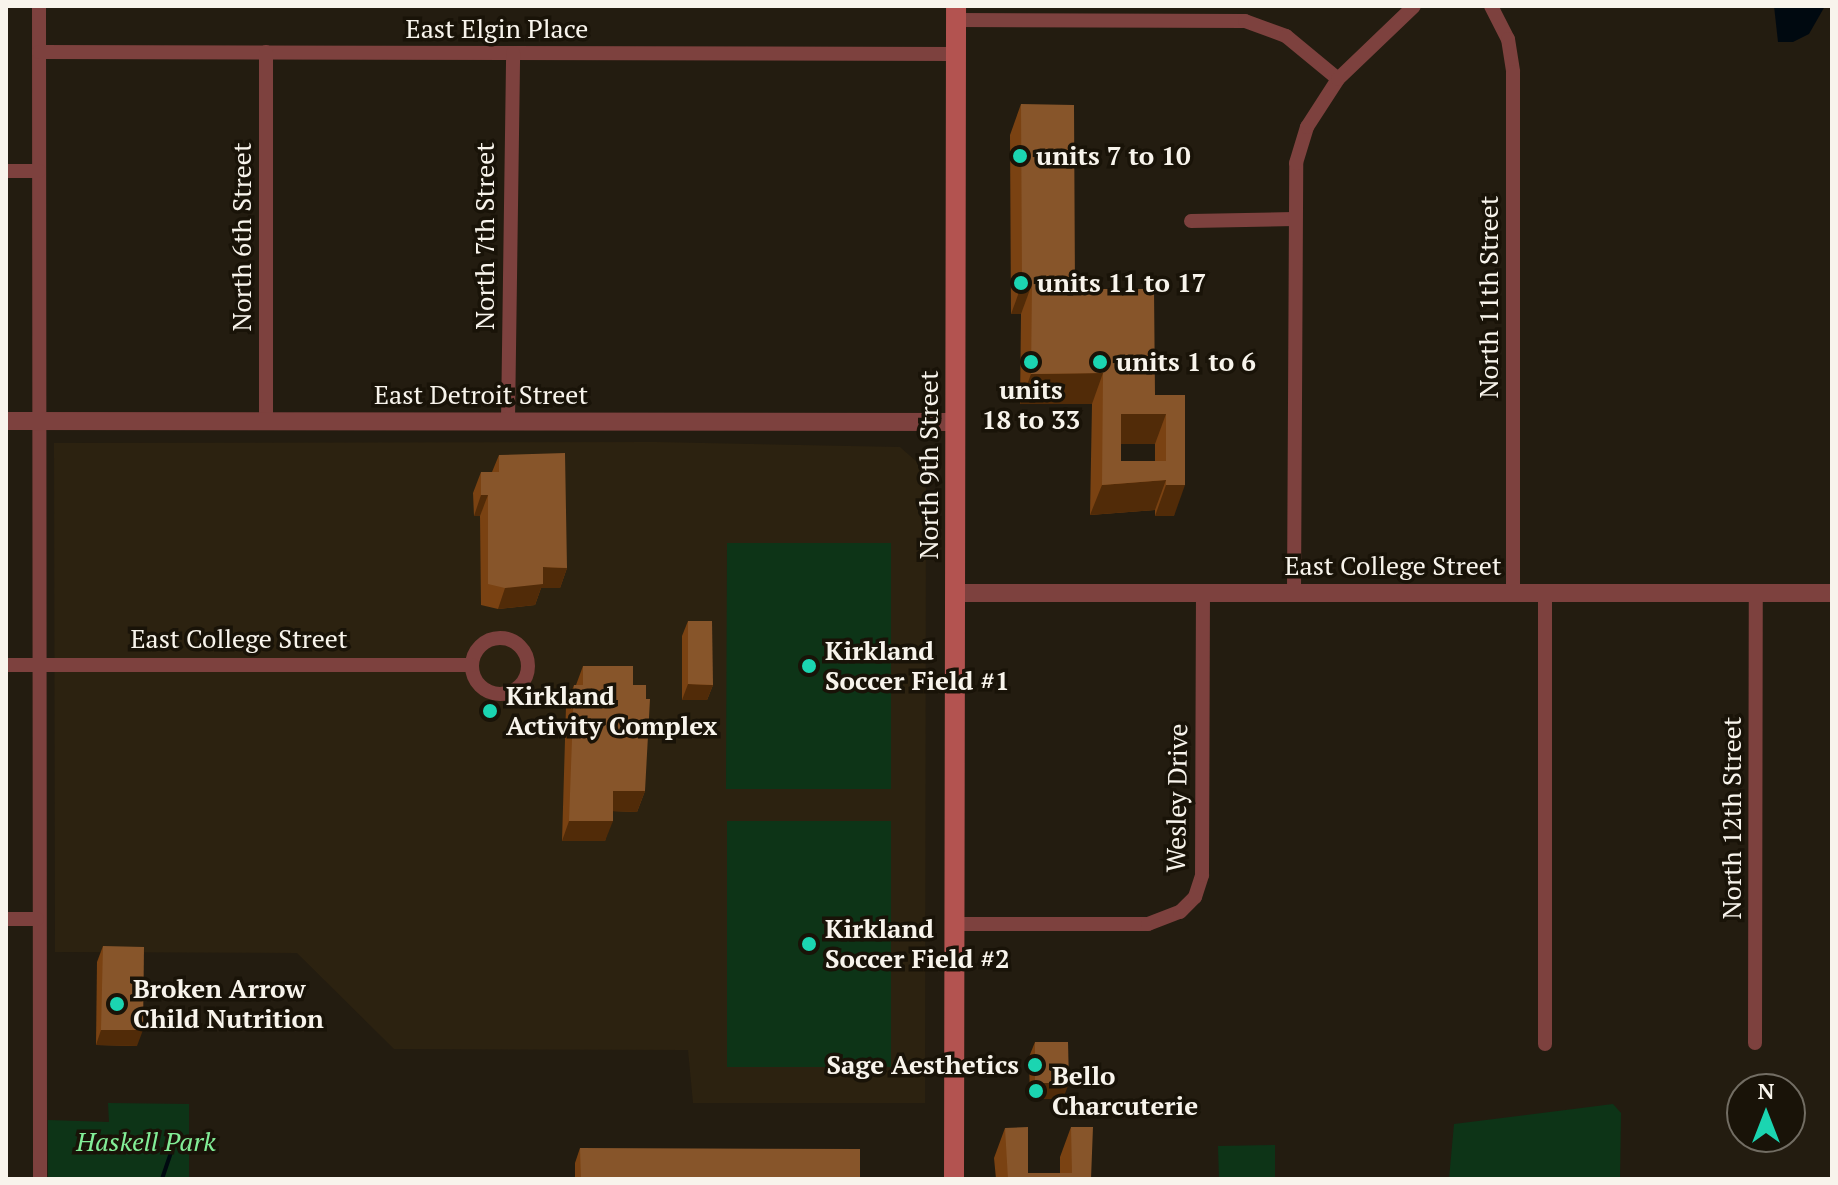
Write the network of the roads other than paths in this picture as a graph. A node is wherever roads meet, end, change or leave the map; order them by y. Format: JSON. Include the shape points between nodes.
{"nodes":[{"id":1,"x":39,"y":6,"type":"edge"},
{"id":2,"x":1414,"y":6,"type":"edge"},
{"id":3,"x":1491,"y":6,"type":"edge"},
{"id":4,"x":956,"y":13,"type":"edge"},
{"id":5,"x":1246,"y":13,"type":"edge"},
{"id":6,"x":39,"y":52,"type":"junction"},
{"id":7,"x":266,"y":52,"type":"junction"},
{"id":8,"x":513,"y":53,"type":"junction"},
{"id":9,"x":956,"y":54,"type":"junction"},
{"id":10,"x":1338,"y":79,"type":"junction"},
{"id":11,"x":6,"y":171,"type":"edge"},
{"id":12,"x":39,"y":171,"type":"junction"},
{"id":13,"x":1294,"y":219,"type":"junction"},
{"id":14,"x":1191,"y":221,"type":"dead end"},
{"id":15,"x":6,"y":421,"type":"edge"},
{"id":16,"x":37,"y":421,"type":"junction"},
{"id":17,"x":508,"y":421,"type":"junction"},
{"id":18,"x":266,"y":422,"type":"junction"},
{"id":19,"x":955,"y":422,"type":"junction"},
{"id":20,"x":1513,"y":592,"type":"junction"},
{"id":21,"x":1545,"y":592,"type":"junction"},
{"id":22,"x":955,"y":593,"type":"junction"},
{"id":23,"x":1203,"y":593,"type":"junction"},
{"id":24,"x":1294,"y":593,"type":"junction"},
{"id":25,"x":1756,"y":593,"type":"junction"},
{"id":26,"x":1832,"y":593,"type":"edge"},
{"id":27,"x":6,"y":665,"type":"edge"},
{"id":28,"x":36,"y":665,"type":"junction"},
{"id":29,"x":472,"y":665,"type":"junction"},
{"id":30,"x":6,"y":919,"type":"edge"},
{"id":31,"x":37,"y":919,"type":"junction"},
{"id":32,"x":954,"y":924,"type":"junction"},
{"id":33,"x":1755,"y":1043,"type":"dead end"},
{"id":34,"x":1545,"y":1044,"type":"dead end"},
{"id":35,"x":40,"y":1179,"type":"edge"},
{"id":36,"x":954,"y":1179,"type":"edge"}],
"edges":[{"from":1,"to":6,"type":"street"},
{"from":2,"to":10,"type":"street"},
{"from":3,"to":20,"type":"street","name":"North 11th Street","via":[[1508,39],[1513,72]]},
{"from":4,"to":5,"type":"street"},
{"from":4,"to":9,"type":"main road","name":"North 9th Street"},
{"from":5,"to":10,"type":"street","via":[[1286,36]]},
{"from":6,"to":7,"type":"street","name":"East Elgin Place"},
{"from":6,"to":12,"type":"street"},
{"from":7,"to":8,"type":"street","name":"East Elgin Place"},
{"from":7,"to":18,"type":"street","name":"North 6th Street"},
{"from":8,"to":9,"type":"street","name":"East Elgin Place"},
{"from":8,"to":17,"type":"street","name":"North 7th Street"},
{"from":9,"to":19,"type":"main road","name":"North 9th Street"},
{"from":10,"to":13,"type":"street","via":[[1303,137],[1294,177]]},
{"from":11,"to":12,"type":"street"},
{"from":12,"to":16,"type":"street"},
{"from":13,"to":14,"type":"street"},
{"from":13,"to":24,"type":"street"},
{"from":15,"to":16,"type":"street","name":"East Detroit Street"},
{"from":16,"to":18,"type":"street","name":"East Detroit Street"},
{"from":16,"to":28,"type":"street"},
{"from":17,"to":18,"type":"street","name":"East Detroit Street"},
{"from":17,"to":19,"type":"street","name":"East Detroit Street"},
{"from":19,"to":22,"type":"main road","name":"North 9th Street"},
{"from":20,"to":21,"type":"street","name":"East College Street"},
{"from":20,"to":24,"type":"street","name":"East College Street"},
{"from":21,"to":25,"type":"street","name":"East College Street"},
{"from":21,"to":34,"type":"street"},
{"from":22,"to":23,"type":"street","name":"East College Street"},
{"from":22,"to":32,"type":"main road","name":"North 9th Street"},
{"from":23,"to":24,"type":"street","name":"East College Street"},
{"from":23,"to":32,"type":"street","name":"Wesley Drive","via":[[1202,875],[1195,897],[1180,912],[1148,924]]},
{"from":25,"to":26,"type":"street","name":"East College Street"},
{"from":25,"to":33,"type":"street","name":"North 12th Street"},
{"from":27,"to":28,"type":"street","name":"East College Street"},
{"from":28,"to":29,"type":"street","name":"East College Street"},
{"from":28,"to":31,"type":"street"},
{"from":29,"to":29,"type":"street","via":[[482,688],[500,694],[522,684],[529,667],[515,642],[496,638],[479,647]]},
{"from":30,"to":31,"type":"street"},
{"from":31,"to":35,"type":"street"},
{"from":32,"to":36,"type":"main road","name":"North 9th Street"}]}
